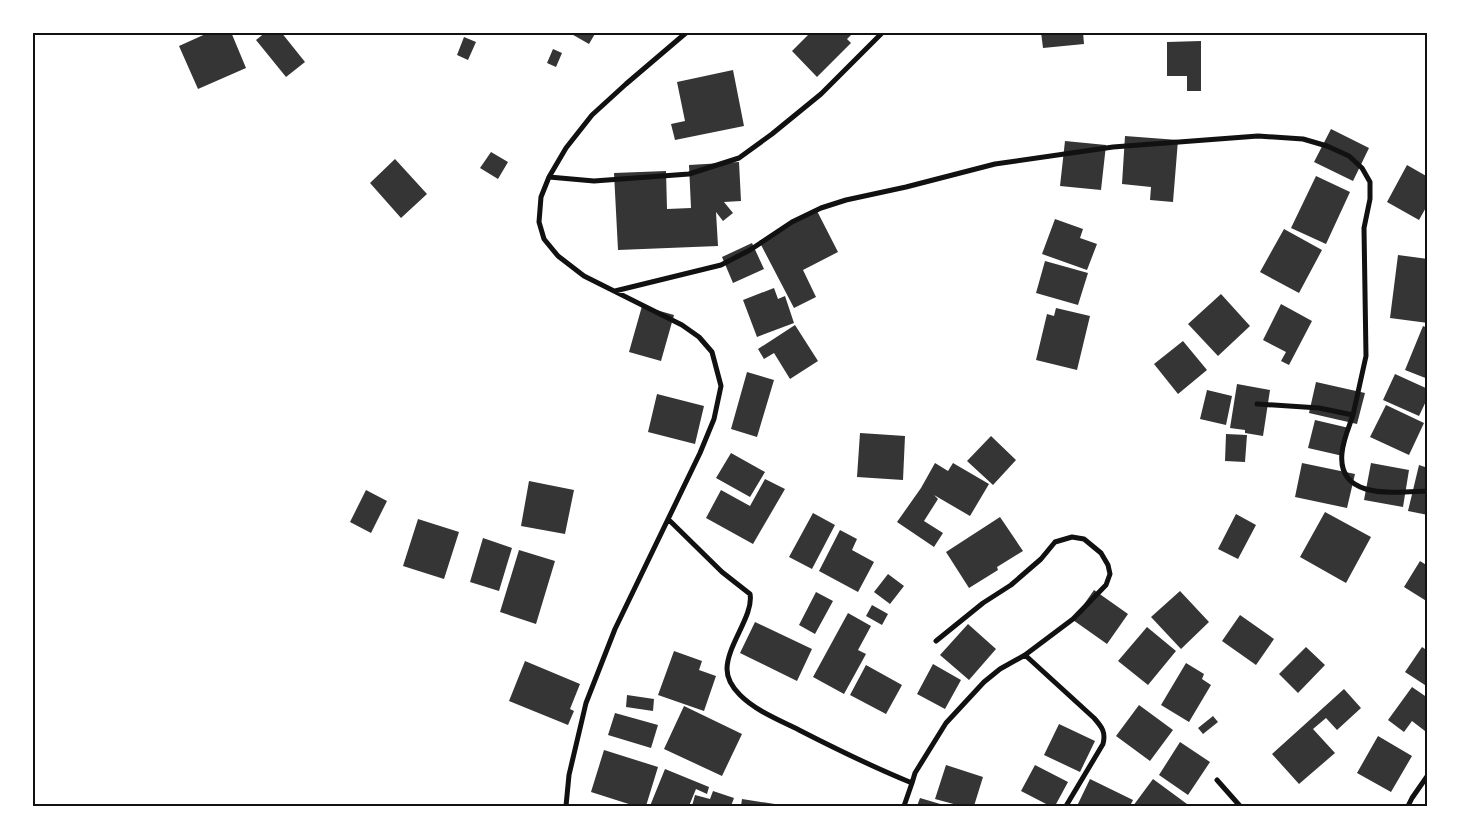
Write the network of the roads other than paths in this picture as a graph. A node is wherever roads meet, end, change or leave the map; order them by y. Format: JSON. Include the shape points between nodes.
{"nodes":[{"id":1,"x":687,"y":32,"type":"edge"},
{"id":2,"x":883,"y":32,"type":"edge"},
{"id":3,"x":550,"y":177,"type":"junction"},
{"id":4,"x":615,"y":291,"type":"junction"},
{"id":5,"x":1257,"y":404,"type":"dead end"},
{"id":6,"x":1353,"y":415,"type":"junction"},
{"id":7,"x":1428,"y":491,"type":"edge"},
{"id":8,"x":669,"y":520,"type":"junction"},
{"id":9,"x":936,"y":641,"type":"dead end"},
{"id":10,"x":1025,"y":655,"type":"junction"},
{"id":11,"x":1428,"y":775,"type":"edge"},
{"id":12,"x":1217,"y":780,"type":"dead end"},
{"id":13,"x":912,"y":783,"type":"junction"},
{"id":14,"x":566,"y":806,"type":"edge"},
{"id":15,"x":904,"y":806,"type":"edge"},
{"id":16,"x":1066,"y":806,"type":"edge"},
{"id":17,"x":1240,"y":806,"type":"edge"},
{"id":18,"x":1408,"y":806,"type":"edge"}],
"edges":[{"from":1,"to":3,"type":"street","via":[[592,114],[566,148]]},
{"from":2,"to":3,"type":"street","via":[[821,94],[739,158],[680,175],[594,181]]},
{"from":3,"to":4,"type":"street","via":[[541,197],[539,222],[544,239],[558,256],[584,276]]},
{"from":4,"to":6,"type":"street","via":[[721,265],[820,208],[995,164],[1113,147],[1258,136],[1303,139],[1349,156],[1362,168],[1370,182],[1364,228],[1366,356]]},
{"from":4,"to":8,"type":"street","via":[[699,337],[712,352],[721,386],[714,419]]},
{"from":5,"to":6,"type":"street","via":[[1319,408]]},
{"from":6,"to":7,"type":"street","via":[[1342,452],[1346,478],[1367,490]]},
{"from":8,"to":13,"type":"street","via":[[722,572],[750,594],[748,608],[727,660],[728,678],[741,696],[759,710]]},
{"from":8,"to":14,"type":"street","via":[[615,629],[586,703]]},
{"from":9,"to":10,"type":"street","via":[[1011,585],[1055,542],[1072,537],[1084,539],[1101,553],[1108,565],[1110,574],[1106,585],[1073,619]]},
{"from":10,"to":13,"type":"street","via":[[984,682],[946,723]]},
{"from":10,"to":16,"type":"street","via":[[1104,729],[1103,744]]},
{"from":11,"to":18,"type":"street"},
{"from":12,"to":17,"type":"street"},
{"from":13,"to":15,"type":"street"}]}
